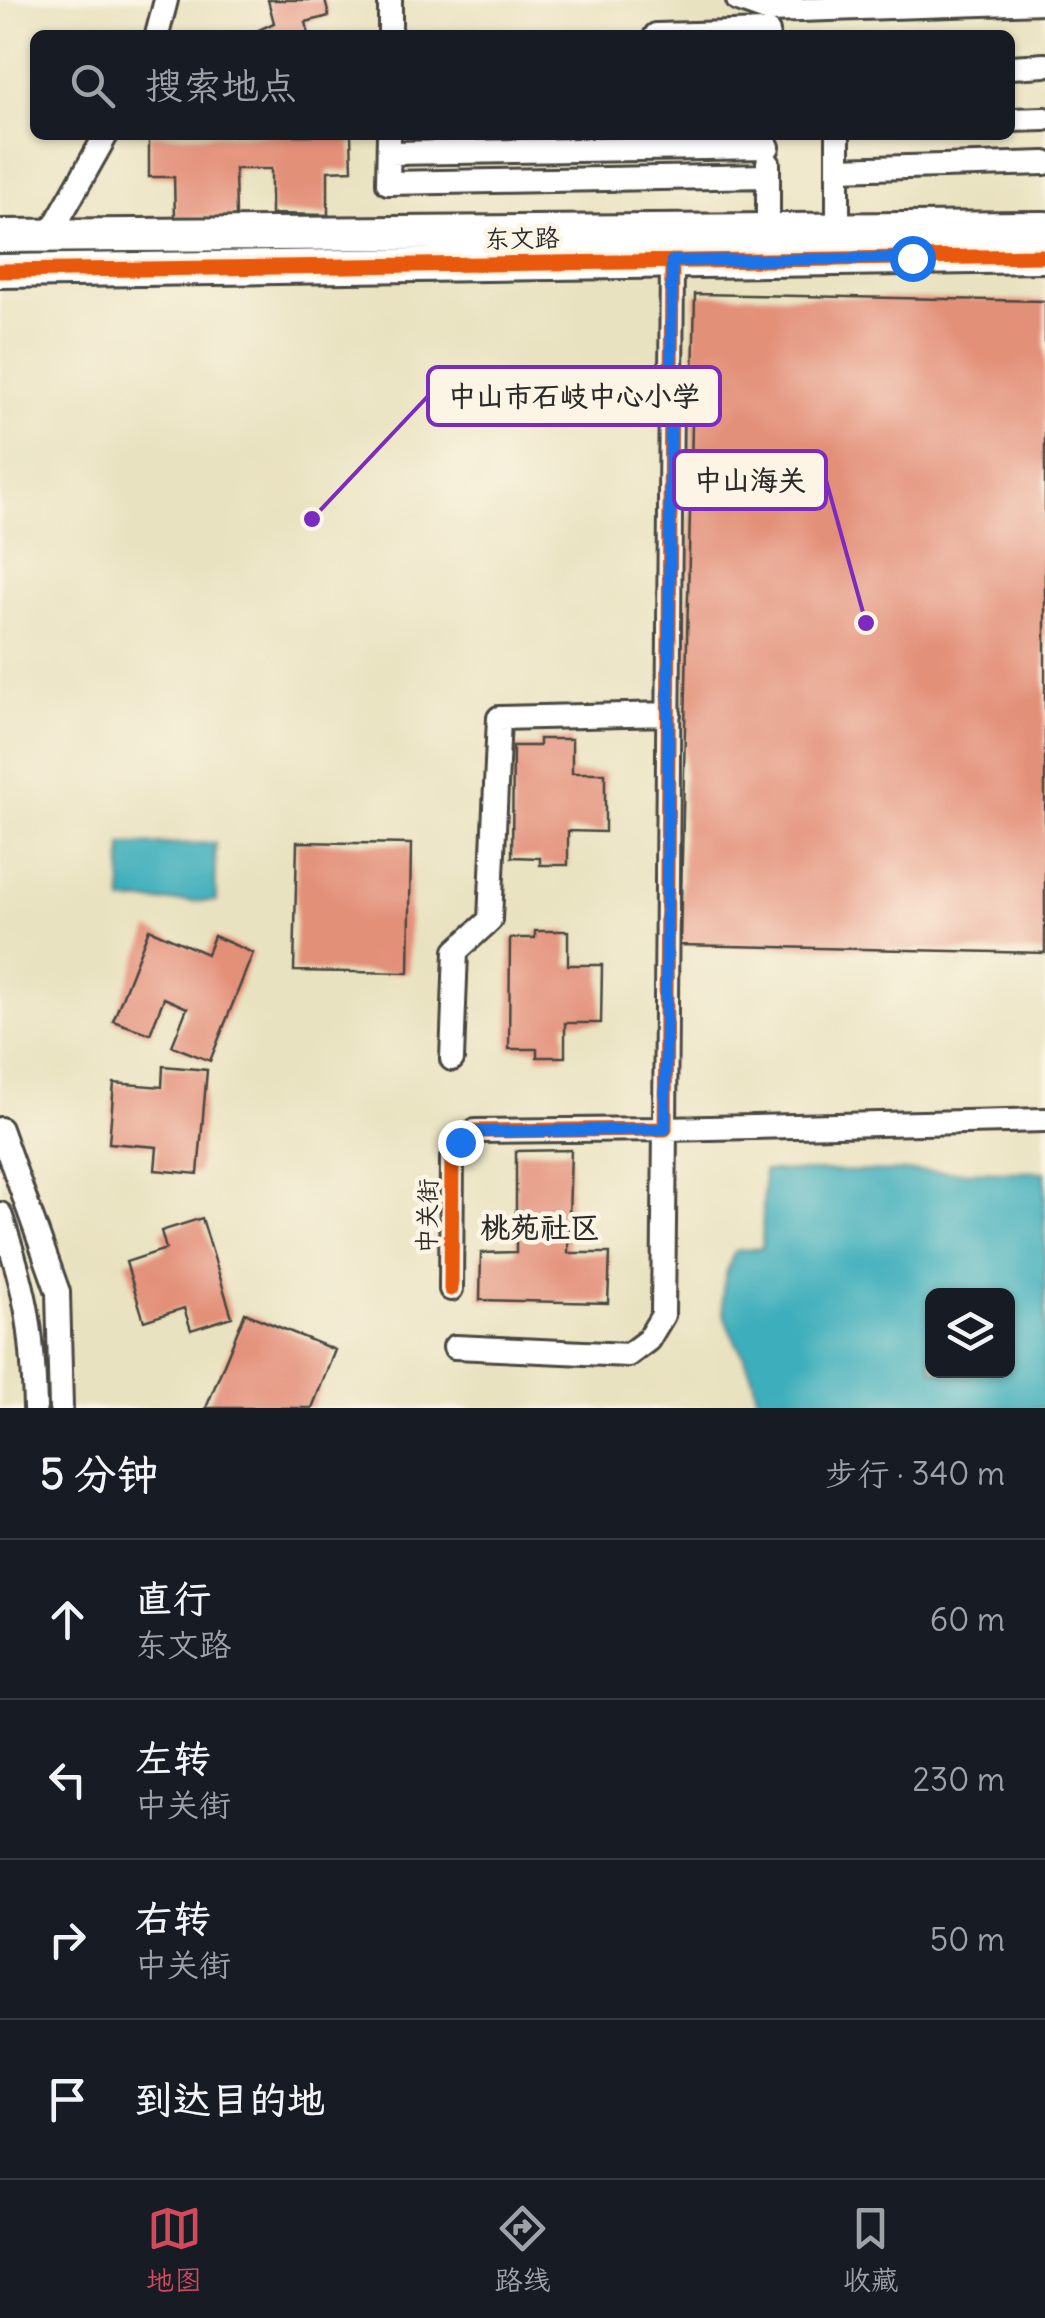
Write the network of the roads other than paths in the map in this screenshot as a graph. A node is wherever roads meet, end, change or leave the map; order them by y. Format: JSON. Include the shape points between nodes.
{"nodes":[{"id":1,"x":166,"y":0,"type":"edge"},
{"id":2,"x":390,"y":0,"type":"edge"},
{"id":3,"x":738,"y":0,"type":"edge"},
{"id":4,"x":1045,"y":2,"type":"edge"},
{"id":5,"x":838,"y":10,"type":"junction"},
{"id":6,"x":768,"y":26,"type":"edge"},
{"id":7,"x":158,"y":30,"type":"edge"},
{"id":8,"x":390,"y":30,"type":"edge"},
{"id":9,"x":718,"y":30,"type":"edge"},
{"id":10,"x":838,"y":30,"type":"edge"},
{"id":11,"x":1045,"y":65,"type":"edge"},
{"id":12,"x":1015,"y":67,"type":"edge"},
{"id":13,"x":1045,"y":119,"type":"edge"},
{"id":14,"x":1015,"y":120,"type":"edge"},
{"id":15,"x":103,"y":140,"type":"edge"},
{"id":16,"x":838,"y":140,"type":"edge"},
{"id":17,"x":768,"y":141,"type":"edge"},
{"id":18,"x":388,"y":144,"type":"edge"},
{"id":19,"x":1045,"y":163,"type":"edge"},
{"id":20,"x":838,"y":169,"type":"junction"},
{"id":21,"x":768,"y":176,"type":"junction"},
{"id":22,"x":1045,"y":228,"type":"edge"},
{"id":23,"x":838,"y":229,"type":"junction"},
{"id":24,"x":768,"y":230,"type":"junction"},
{"id":25,"x":0,"y":236,"type":"edge"},
{"id":26,"x":50,"y":236,"type":"junction"},
{"id":27,"x":1045,"y":256,"type":"edge"},
{"id":28,"x":672,"y":261,"type":"junction"},
{"id":29,"x":0,"y":271,"type":"edge"},
{"id":30,"x":669,"y":714,"type":"junction"},
{"id":31,"x":452,"y":1060,"type":"dead end"},
{"id":32,"x":1045,"y":1120,"type":"edge"},
{"id":33,"x":0,"y":1129,"type":"edge"},
{"id":34,"x":665,"y":1129,"type":"junction"},
{"id":35,"x":0,"y":1214,"type":"edge"},
{"id":36,"x":451,"y":1289,"type":"dead end"},
{"id":37,"x":455,"y":1347,"type":"dead end"},
{"id":38,"x":35,"y":1408,"type":"edge"},
{"id":39,"x":61,"y":1408,"type":"edge"}],
"edges":[{"from":1,"to":7,"type":"street"},
{"from":2,"to":8,"type":"street"},
{"from":3,"to":6,"type":"street"},
{"from":4,"to":5,"type":"street"},
{"from":5,"to":6,"type":"street"},
{"from":5,"to":10,"type":"street"},
{"from":6,"to":9,"type":"street"},
{"from":11,"to":12,"type":"street"},
{"from":13,"to":14,"type":"street"},
{"from":15,"to":26,"type":"street"},
{"from":16,"to":20,"type":"street"},
{"from":17,"to":18,"type":"street"},
{"from":17,"to":21,"type":"street"},
{"from":18,"to":21,"type":"street","via":[[388,182]]},
{"from":19,"to":20,"type":"street"},
{"from":20,"to":23,"type":"street"},
{"from":21,"to":24,"type":"street"},
{"from":22,"to":23,"type":"street","name":"东文路"},
{"from":23,"to":24,"type":"street","name":"东文路"},
{"from":24,"to":26,"type":"street","name":"东文路"},
{"from":25,"to":26,"type":"street","name":"东文路"},
{"from":27,"to":28,"type":"street","name":"东文路"},
{"from":28,"to":29,"type":"street","name":"东文路"},
{"from":28,"to":30,"type":"street"},
{"from":30,"to":31,"type":"street","via":[[499,718],[490,920],[456,952]]},
{"from":30,"to":34,"type":"street"},
{"from":32,"to":34,"type":"street","name":"中关街"},
{"from":33,"to":39,"type":"street","via":[[58,1292]]},
{"from":34,"to":36,"type":"street","name":"中关街","via":[[475,1132],[460,1142],[452,1159]]},
{"from":34,"to":37,"type":"street","via":[[663,1315],[638,1352]]},
{"from":35,"to":38,"type":"street","via":[[27,1291]]}]}
